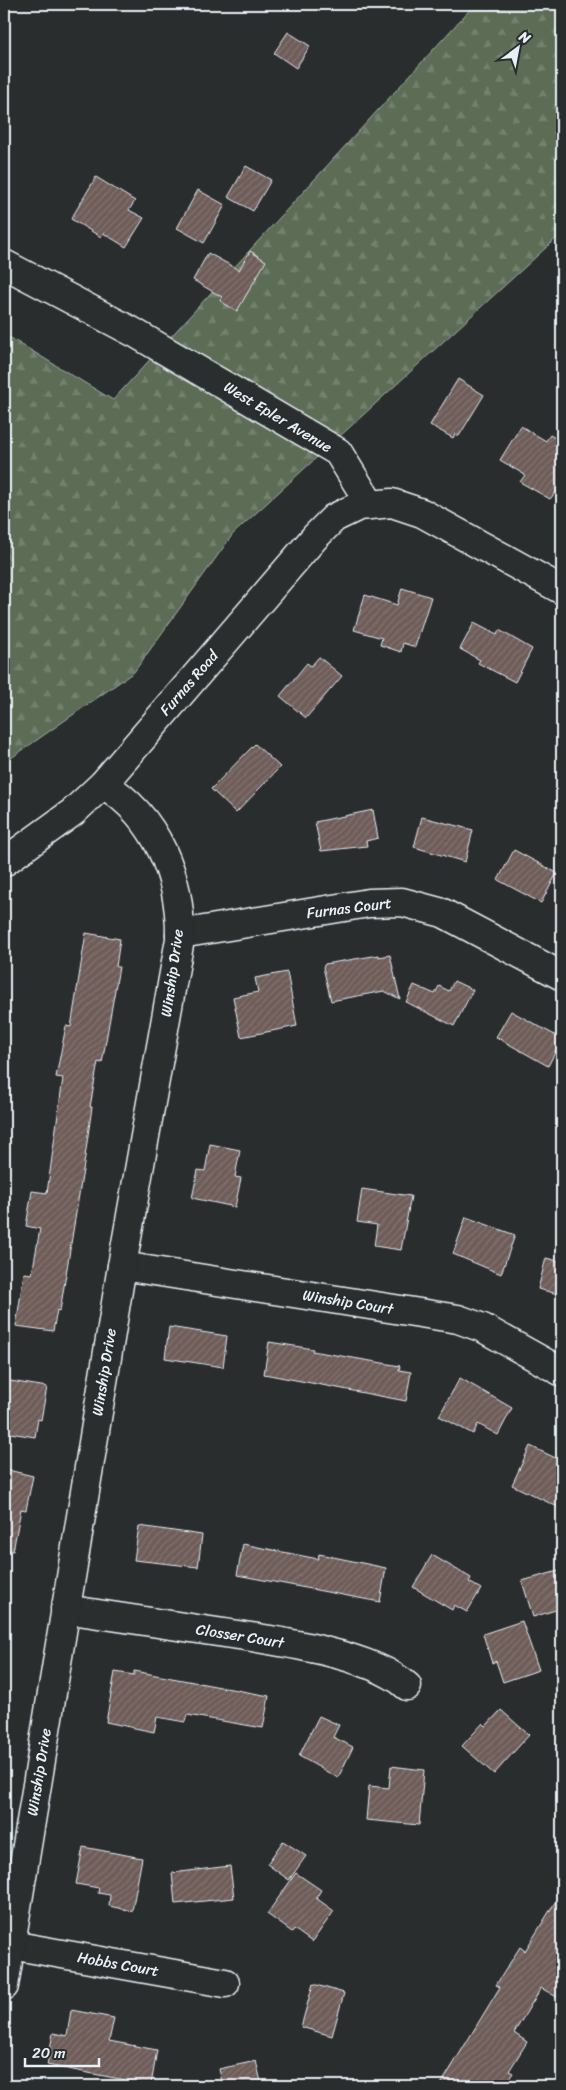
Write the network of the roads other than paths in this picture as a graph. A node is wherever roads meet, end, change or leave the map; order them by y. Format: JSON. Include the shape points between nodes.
{"nodes":[{"id":1,"x":4,"y":264,"type":"edge"},
{"id":2,"x":370,"y":504,"type":"junction"},
{"id":3,"x":562,"y":590,"type":"edge"},
{"id":4,"x":103,"y":784,"type":"junction"},
{"id":5,"x":4,"y":862,"type":"edge"},
{"id":6,"x":180,"y":934,"type":"junction"},
{"id":7,"x":562,"y":976,"type":"edge"},
{"id":8,"x":122,"y":1266,"type":"junction"},
{"id":9,"x":562,"y":1372,"type":"edge"},
{"id":10,"x":65,"y":1609,"type":"junction"},
{"id":11,"x":408,"y":1686,"type":"dead end"},
{"id":12,"x":10,"y":1945,"type":"junction"},
{"id":13,"x":225,"y":1983,"type":"dead end"},
{"id":14,"x":4,"y":1986,"type":"edge"}],
"edges":[{"from":1,"to":2,"type":"street","name":"West Epler Avenue","via":[[136,333],[338,452]]},
{"from":2,"to":3,"type":"street","via":[[392,503],[422,513]]},
{"from":2,"to":4,"type":"street","name":"Furnas Road","via":[[334,518],[315,537]]},
{"from":4,"to":5,"type":"street","name":"Furnas Road","via":[[73,812]]},
{"from":4,"to":6,"type":"street","name":"Winship Drive","via":[[131,805],[160,843],[173,876],[180,911]]},
{"from":6,"to":7,"type":"street","name":"Furnas Court","via":[[369,902],[402,902],[443,912]]},
{"from":6,"to":8,"type":"street","name":"Winship Drive"},
{"from":8,"to":9,"type":"street","name":"Winship Court","via":[[458,1318],[483,1328]]},
{"from":8,"to":10,"type":"street","name":"Winship Drive"},
{"from":10,"to":11,"type":"street","name":"Closser Court","via":[[300,1645],[375,1667]]},
{"from":10,"to":12,"type":"street","name":"Winship Drive"},
{"from":12,"to":13,"type":"street","name":"Hobbs Court"},
{"from":12,"to":14,"type":"street","name":"Winship Drive"}]}
